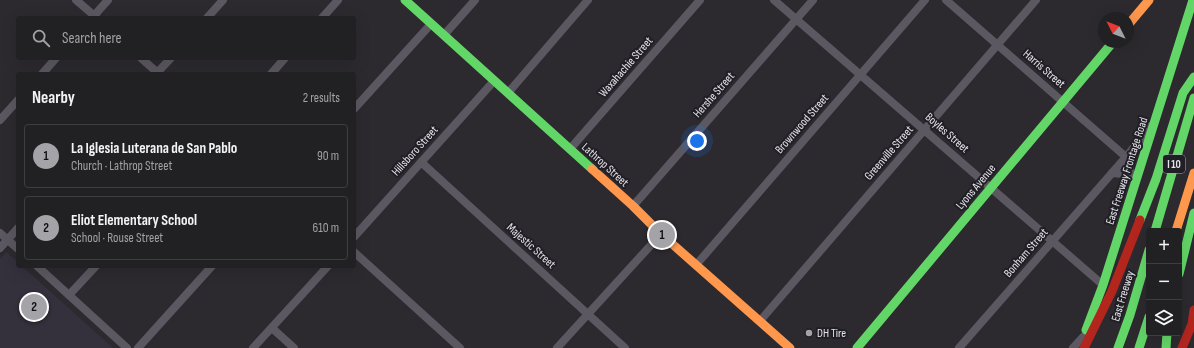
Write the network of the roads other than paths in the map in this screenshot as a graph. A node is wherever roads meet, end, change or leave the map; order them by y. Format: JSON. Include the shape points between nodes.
{"nodes":[{"id":1,"x":76,"y":0,"type":"edge"},
{"id":2,"x":108,"y":0,"type":"edge"},
{"id":3,"x":223,"y":0,"type":"edge"},
{"id":4,"x":338,"y":0,"type":"edge"},
{"id":5,"x":405,"y":0,"type":"edge"},
{"id":6,"x":474,"y":0,"type":"edge"},
{"id":7,"x":588,"y":0,"type":"edge"},
{"id":8,"x":700,"y":0,"type":"edge"},
{"id":9,"x":774,"y":0,"type":"edge"},
{"id":10,"x":814,"y":0,"type":"edge"},
{"id":11,"x":925,"y":0,"type":"edge"},
{"id":12,"x":946,"y":0,"type":"edge"},
{"id":13,"x":1036,"y":0,"type":"edge"},
{"id":14,"x":1149,"y":0,"type":"edge"},
{"id":15,"x":1193,"y":0,"type":"edge"},
{"id":16,"x":93,"y":16,"type":"edge"},
{"id":17,"x":95,"y":16,"type":"edge"},
{"id":18,"x":209,"y":16,"type":"edge"},
{"id":19,"x":324,"y":16,"type":"edge"},
{"id":20,"x":1134,"y":18,"type":"edge"},
{"id":21,"x":797,"y":20,"type":"junction"},
{"id":22,"x":431,"y":24,"type":"junction"},
{"id":23,"x":444,"y":35,"type":"junction"},
{"id":24,"x":998,"y":44,"type":"junction"},
{"id":25,"x":1108,"y":48,"type":"edge"},
{"id":26,"x":54,"y":60,"type":"edge"},
{"id":27,"x":143,"y":60,"type":"edge"},
{"id":28,"x":169,"y":60,"type":"edge"},
{"id":29,"x":283,"y":60,"type":"edge"},
{"id":30,"x":44,"y":72,"type":"edge"},
{"id":31,"x":155,"y":72,"type":"edge"},
{"id":32,"x":159,"y":72,"type":"edge"},
{"id":33,"x":273,"y":72,"type":"edge"},
{"id":34,"x":860,"y":74,"type":"junction"},
{"id":35,"x":1194,"y":77,"type":"edge"},
{"id":36,"x":494,"y":80,"type":"junction"},
{"id":37,"x":508,"y":93,"type":"junction"},
{"id":38,"x":1194,"y":98,"type":"edge"},
{"id":39,"x":1063,"y":101,"type":"junction"},
{"id":40,"x":16,"y":102,"type":"edge"},
{"id":41,"x":356,"y":107,"type":"edge"},
{"id":42,"x":0,"y":120,"type":"edge"},
{"id":43,"x":1156,"y":120,"type":"junction"},
{"id":44,"x":925,"y":130,"type":"junction"},
{"id":45,"x":570,"y":149,"type":"junction"},
{"id":46,"x":1126,"y":157,"type":"junction"},
{"id":47,"x":420,"y":162,"type":"junction"},
{"id":48,"x":1194,"y":173,"type":"edge"},
{"id":49,"x":1112,"y":174,"type":"junction"},
{"id":50,"x":1135,"y":175,"type":"junction"},
{"id":51,"x":991,"y":187,"type":"junction"},
{"id":52,"x":633,"y":206,"type":"junction"},
{"id":53,"x":1194,"y":213,"type":"edge"},
{"id":54,"x":1156,"y":228,"type":"edge"},
{"id":55,"x":1177,"y":228,"type":"edge"},
{"id":56,"x":16,"y":230,"type":"edge"},
{"id":57,"x":0,"y":233,"type":"edge"},
{"id":58,"x":661,"y":234,"type":"junction"},
{"id":59,"x":356,"y":235,"type":"edge"},
{"id":60,"x":8,"y":240,"type":"junction"},
{"id":61,"x":1052,"y":240,"type":"junction"},
{"id":62,"x":16,"y":247,"type":"edge"},
{"id":63,"x":0,"y":248,"type":"edge"},
{"id":64,"x":356,"y":254,"type":"edge"},
{"id":65,"x":1146,"y":260,"type":"edge"},
{"id":66,"x":1181,"y":264,"type":"edge"},
{"id":67,"x":696,"y":265,"type":"junction"},
{"id":68,"x":39,"y":268,"type":"edge"},
{"id":69,"x":94,"y":268,"type":"edge"},
{"id":70,"x":210,"y":268,"type":"edge"},
{"id":71,"x":326,"y":268,"type":"edge"},
{"id":72,"x":1103,"y":285,"type":"junction"},
{"id":73,"x":69,"y":295,"type":"junction"},
{"id":74,"x":1194,"y":310,"type":"edge"},
{"id":75,"x":587,"y":314,"type":"junction"},
{"id":76,"x":760,"y":321,"type":"junction"},
{"id":77,"x":1193,"y":323,"type":"edge"},
{"id":78,"x":1146,"y":326,"type":"edge"},
{"id":79,"x":272,"y":328,"type":"junction"},
{"id":80,"x":1084,"y":336,"type":"junction"},
{"id":81,"x":1168,"y":336,"type":"edge"},
{"id":82,"x":127,"y":348,"type":"edge"},
{"id":83,"x":138,"y":348,"type":"edge"},
{"id":84,"x":253,"y":348,"type":"edge"},
{"id":85,"x":294,"y":348,"type":"edge"},
{"id":86,"x":460,"y":348,"type":"edge"},
{"id":87,"x":557,"y":348,"type":"edge"},
{"id":88,"x":625,"y":348,"type":"edge"},
{"id":89,"x":790,"y":348,"type":"edge"},
{"id":90,"x":857,"y":348,"type":"edge"},
{"id":91,"x":959,"y":348,"type":"edge"},
{"id":92,"x":1073,"y":348,"type":"edge"},
{"id":93,"x":1079,"y":348,"type":"edge"},
{"id":94,"x":1084,"y":348,"type":"edge"},
{"id":95,"x":1118,"y":348,"type":"edge"},
{"id":96,"x":1139,"y":348,"type":"edge"},
{"id":97,"x":1166,"y":348,"type":"edge"},
{"id":98,"x":1182,"y":348,"type":"edge"}],
"edges":[{"from":1,"to":16,"type":"street"},
{"from":2,"to":17,"type":"street"},
{"from":3,"to":18,"type":"street"},
{"from":4,"to":19,"type":"street"},
{"from":5,"to":22,"type":"main road","name":"Lathrop Street"},
{"from":6,"to":23,"type":"street"},
{"from":7,"to":37,"type":"street"},
{"from":8,"to":45,"type":"street","name":"Waxahachie Street"},
{"from":9,"to":21,"type":"street","name":"Boyles Street"},
{"from":10,"to":21,"type":"street","name":"Hershe Street"},
{"from":11,"to":34,"type":"street","name":"Brownwood Street"},
{"from":12,"to":24,"type":"street","name":"Harris Street"},
{"from":13,"to":24,"type":"street","name":"Greenville Street"},
{"from":14,"to":20,"type":"main road"},
{"from":15,"to":43,"type":"main road","name":"East Freeway Frontage Road"},
{"from":21,"to":34,"type":"street","name":"Boyles Street"},
{"from":21,"to":52,"type":"street","name":"Hershe Street"},
{"from":22,"to":23,"type":"main road","name":"Lathrop Street"},
{"from":22,"to":41,"type":"street"},
{"from":23,"to":36,"type":"main road","name":"Lathrop Street"},
{"from":24,"to":39,"type":"street","name":"Harris Street"},
{"from":24,"to":44,"type":"street","name":"Greenville Street"},
{"from":25,"to":39,"type":"main road","name":"Lyons Avenue"},
{"from":26,"to":30,"type":"street"},
{"from":27,"to":31,"type":"street"},
{"from":28,"to":32,"type":"street"},
{"from":29,"to":33,"type":"street"},
{"from":34,"to":44,"type":"street","name":"Boyles Street"},
{"from":34,"to":67,"type":"street","name":"Brownwood Street"},
{"from":35,"to":94,"type":"main road","via":[[1183,93],[1156,179],[1112,292]]},
{"from":36,"to":37,"type":"main road","name":"Lathrop Street"},
{"from":36,"to":47,"type":"street","name":"Hillsboro Street"},
{"from":37,"to":45,"type":"main road","name":"Lathrop Street"},
{"from":38,"to":54,"type":"main road","number":"I 10"},
{"from":39,"to":46,"type":"street","name":"Harris Street"},
{"from":39,"to":51,"type":"main road","name":"Lyons Avenue"},
{"from":40,"to":42,"type":"street"},
{"from":43,"to":46,"type":"street","name":"Bonham Street"},
{"from":43,"to":50,"type":"main road","name":"East Freeway Frontage Road"},
{"from":44,"to":51,"type":"street","name":"Boyles Street"},
{"from":44,"to":76,"type":"street","name":"Greenville Street"},
{"from":45,"to":52,"type":"main road","name":"Lathrop Street"},
{"from":46,"to":49,"type":"street","name":"Bonham Street"},
{"from":46,"to":50,"type":"street"},
{"from":47,"to":59,"type":"street","name":"Hillsboro Street"},
{"from":47,"to":75,"type":"street","name":"Majestic Street"},
{"from":48,"to":55,"type":"main road","number":"I 10"},
{"from":49,"to":50,"type":"street"},
{"from":49,"to":61,"type":"street","name":"Bonham Street"},
{"from":50,"to":72,"type":"main road","name":"East Freeway Frontage Road"},
{"from":51,"to":61,"type":"street","name":"Boyles Street"},
{"from":51,"to":90,"type":"main road","name":"Lyons Avenue"},
{"from":52,"to":58,"type":"main road","name":"Lathrop Street"},
{"from":53,"to":66,"type":"main road"},
{"from":56,"to":60,"type":"street"},
{"from":57,"to":60,"type":"street"},
{"from":58,"to":67,"type":"main road","name":"Lathrop Street"},
{"from":58,"to":75,"type":"street"},
{"from":60,"to":62,"type":"street"},
{"from":60,"to":63,"type":"street"},
{"from":61,"to":72,"type":"street","name":"Boyles Street"},
{"from":61,"to":91,"type":"street","name":"Bonham Street"},
{"from":64,"to":86,"type":"street"},
{"from":65,"to":95,"type":"main road","name":"East Freeway"},
{"from":67,"to":76,"type":"main road","name":"Lathrop Street"},
{"from":68,"to":73,"type":"street"},
{"from":69,"to":73,"type":"street"},
{"from":70,"to":83,"type":"street"},
{"from":71,"to":79,"type":"street"},
{"from":72,"to":80,"type":"main road","name":"East Freeway Frontage Road"},
{"from":73,"to":82,"type":"street"},
{"from":74,"to":77,"type":"main road"},
{"from":75,"to":87,"type":"street"},
{"from":75,"to":88,"type":"street","name":"Majestic Street"},
{"from":76,"to":89,"type":"main road","name":"Lathrop Street"},
{"from":77,"to":98,"type":"main road"},
{"from":78,"to":96,"type":"main road"},
{"from":79,"to":84,"type":"street"},
{"from":79,"to":85,"type":"street"},
{"from":80,"to":92,"type":"street"},
{"from":80,"to":93,"type":"main road","name":"East Freeway Frontage Road"},
{"from":81,"to":97,"type":"main road"}]}
